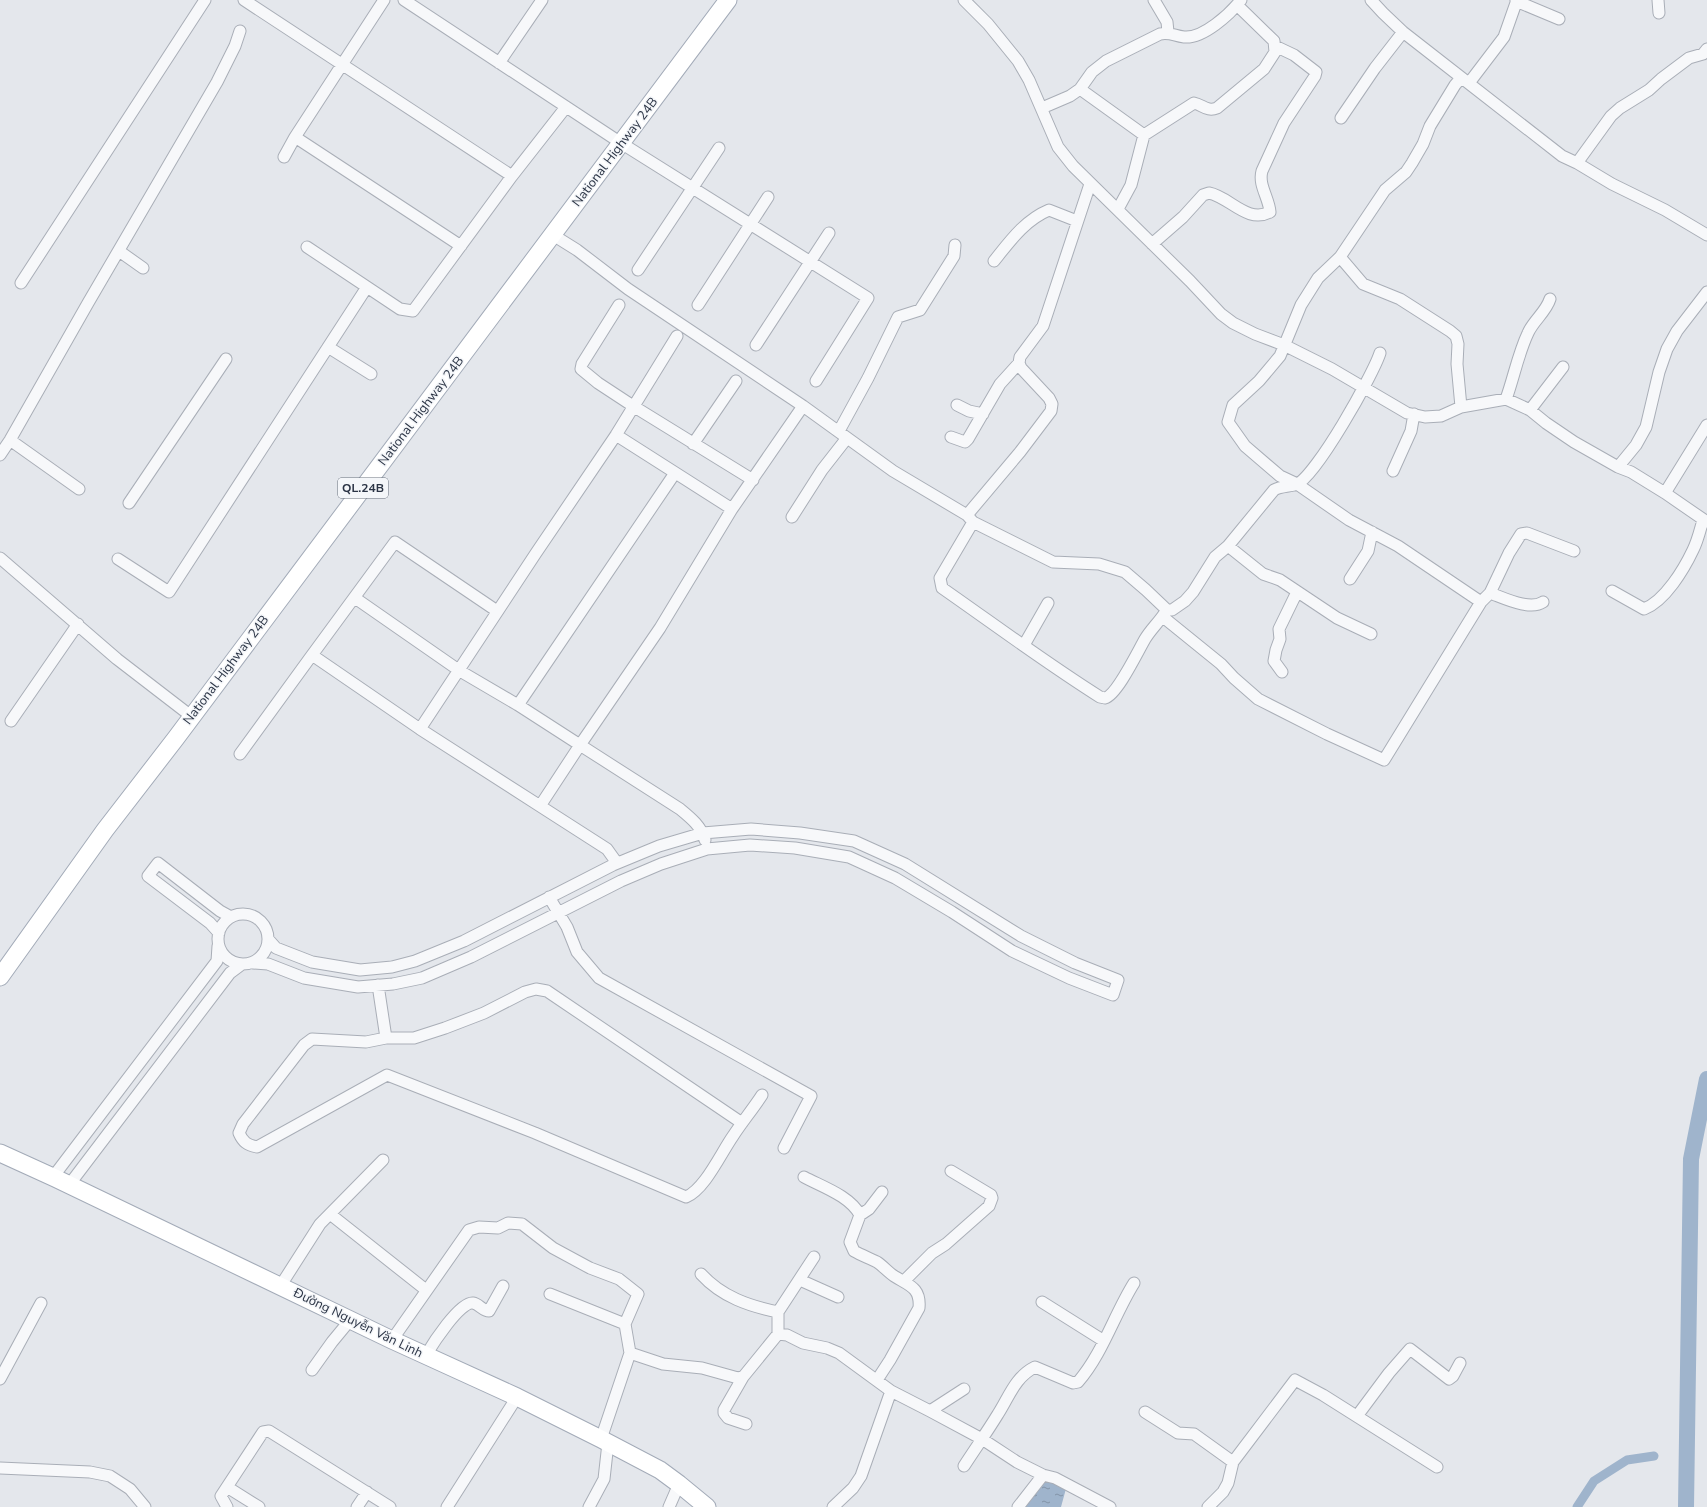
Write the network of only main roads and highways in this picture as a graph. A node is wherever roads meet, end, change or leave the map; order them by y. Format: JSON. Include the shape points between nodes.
{"nodes":[{"id":1,"x":728,"y":0,"type":"edge"},
{"id":2,"x":0,"y":977,"type":"edge"},
{"id":3,"x":0,"y":1153,"type":"edge"},
{"id":4,"x":707,"y":1507,"type":"edge"}],
"edges":[{"from":1,"to":2,"type":"main road","name":"National Highway 24B","number":"QL.24B","via":[[105,830]]},
{"from":3,"to":4,"type":"main road","name":"Đường Nguyễn Văn Linh","via":[[605,1441],[660,1470]]}]}
